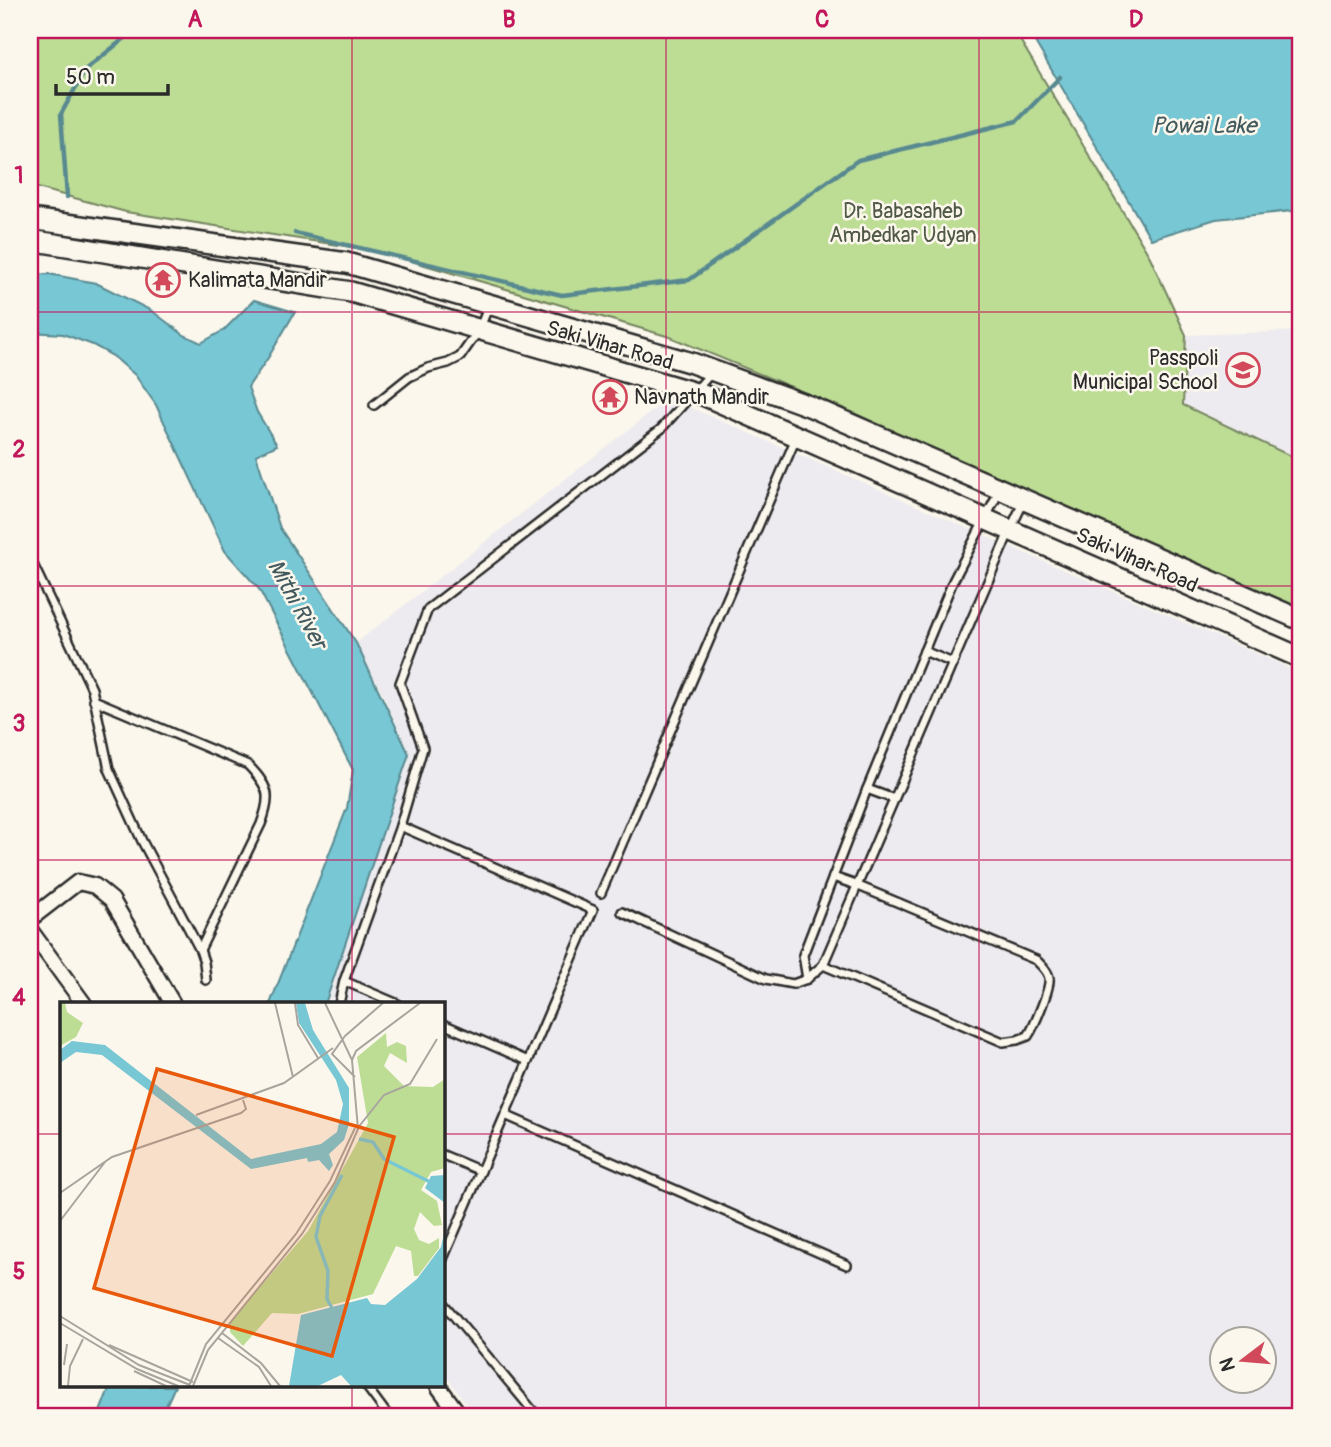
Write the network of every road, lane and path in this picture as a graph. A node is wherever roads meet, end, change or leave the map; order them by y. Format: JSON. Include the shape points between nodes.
{"nodes":[{"id":1,"x":30,"y":219,"type":"edge"},
{"id":2,"x":30,"y":240,"type":"edge"},
{"id":3,"x":281,"y":254,"type":"junction"},
{"id":4,"x":402,"y":279,"type":"junction"},
{"id":5,"x":275,"y":280,"type":"junction"},
{"id":6,"x":489,"y":304,"type":"junction"},
{"id":7,"x":394,"y":305,"type":"junction"},
{"id":8,"x":480,"y":330,"type":"junction"},
{"id":9,"x":713,"y":371,"type":"junction"},
{"id":10,"x":694,"y":393,"type":"junction"},
{"id":11,"x":374,"y":405,"type":"dead end"},
{"id":12,"x":797,"y":437,"type":"junction"},
{"id":13,"x":1000,"y":490,"type":"junction"},
{"id":14,"x":1025,"y":500,"type":"junction"},
{"id":15,"x":985,"y":519,"type":"junction"},
{"id":16,"x":1010,"y":530,"type":"junction"},
{"id":17,"x":30,"y":558,"type":"edge"},
{"id":18,"x":1222,"y":586,"type":"junction"},
{"id":19,"x":1208,"y":617,"type":"junction"},
{"id":20,"x":1301,"y":620,"type":"edge"},
{"id":21,"x":924,"y":650,"type":"junction"},
{"id":22,"x":1301,"y":657,"type":"edge"},
{"id":23,"x":953,"y":663,"type":"junction"},
{"id":24,"x":94,"y":701,"type":"junction"},
{"id":25,"x":867,"y":789,"type":"junction"},
{"id":26,"x":894,"y":799,"type":"junction"},
{"id":27,"x":400,"y":826,"type":"junction"},
{"id":28,"x":833,"y":877,"type":"junction"},
{"id":29,"x":856,"y":885,"type":"junction"},
{"id":30,"x":601,"y":893,"type":"dead end"},
{"id":31,"x":622,"y":912,"type":"dead end"},
{"id":32,"x":32,"y":923,"type":"edge"},
{"id":33,"x":200,"y":950,"type":"junction"},
{"id":34,"x":823,"y":965,"type":"junction"},
{"id":35,"x":807,"y":979,"type":"junction"},
{"id":36,"x":206,"y":980,"type":"dead end"},
{"id":37,"x":344,"y":981,"type":"junction"},
{"id":38,"x":83,"y":1002,"type":"edge"},
{"id":39,"x":172,"y":1002,"type":"edge"},
{"id":40,"x":339,"y":1002,"type":"edge"},
{"id":41,"x":393,"y":1002,"type":"edge"},
{"id":42,"x":444,"y":1024,"type":"edge"},
{"id":43,"x":528,"y":1061,"type":"junction"},
{"id":44,"x":505,"y":1115,"type":"junction"},
{"id":45,"x":444,"y":1155,"type":"edge"},
{"id":46,"x":481,"y":1171,"type":"junction"},
{"id":47,"x":444,"y":1257,"type":"edge"},
{"id":48,"x":847,"y":1265,"type":"dead end"},
{"id":49,"x":444,"y":1304,"type":"edge"},
{"id":50,"x":367,"y":1388,"type":"edge"},
{"id":51,"x":439,"y":1388,"type":"edge"},
{"id":52,"x":389,"y":1417,"type":"edge"},
{"id":53,"x":461,"y":1417,"type":"edge"},
{"id":54,"x":538,"y":1417,"type":"edge"}],
"edges":[{"from":1,"to":3,"type":"main road","name":"Saki Vihar Road"},
{"from":2,"to":5,"type":"main road","name":"Saki Vihar Road"},
{"from":3,"to":4,"type":"main road","name":"Saki Vihar Road","via":[[347,263]]},
{"from":3,"to":5,"type":"main road"},
{"from":4,"to":6,"type":"main road","name":"Saki Vihar Road"},
{"from":4,"to":7,"type":"main road"},
{"from":5,"to":7,"type":"main road","name":"Saki Vihar Road","via":[[351,292]]},
{"from":6,"to":8,"type":"lane"},
{"from":6,"to":9,"type":"main road","name":"Saki Vihar Road"},
{"from":7,"to":8,"type":"main road","name":"Saki Vihar Road"},
{"from":8,"to":10,"type":"main road","name":"Saki Vihar Road"},
{"from":8,"to":11,"type":"lane","via":[[460,357],[410,377]]},
{"from":9,"to":10,"type":"lane"},
{"from":9,"to":13,"type":"main road","name":"Saki Vihar Road","via":[[809,406]]},
{"from":10,"to":12,"type":"main road","name":"Saki Vihar Road"},
{"from":10,"to":27,"type":"lane","via":[[662,429],[428,609],[400,683],[423,748]]},
{"from":12,"to":15,"type":"main road","name":"Saki Vihar Road"},
{"from":12,"to":30,"type":"lane"},
{"from":13,"to":14,"type":"main road","name":"Saki Vihar Road"},
{"from":13,"to":15,"type":"lane"},
{"from":14,"to":16,"type":"lane"},
{"from":14,"to":18,"type":"main road","name":"Saki Vihar Road"},
{"from":15,"to":16,"type":"main road","name":"Saki Vihar Road"},
{"from":15,"to":21,"type":"lane"},
{"from":16,"to":19,"type":"main road","name":"Saki Vihar Road"},
{"from":16,"to":23,"type":"lane"},
{"from":17,"to":24,"type":"lane"},
{"from":18,"to":19,"type":"main road"},
{"from":18,"to":20,"type":"main road","name":"Saki Vihar Road"},
{"from":19,"to":22,"type":"main road","name":"Saki Vihar Road"},
{"from":21,"to":23,"type":"lane"},
{"from":21,"to":25,"type":"lane"},
{"from":23,"to":26,"type":"lane"},
{"from":24,"to":33,"type":"lane","via":[[109,769]]},
{"from":24,"to":33,"type":"lane","via":[[248,765],[262,780],[267,807],[261,824]]},
{"from":25,"to":26,"type":"lane"},
{"from":25,"to":28,"type":"lane"},
{"from":26,"to":29,"type":"lane"},
{"from":27,"to":37,"type":"lane"},
{"from":27,"to":43,"type":"lane","via":[[593,910]]},
{"from":28,"to":29,"type":"lane"},
{"from":28,"to":35,"type":"lane","via":[[803,954]]},
{"from":29,"to":34,"type":"lane"},
{"from":29,"to":34,"type":"lane","via":[[1036,960],[1050,982],[1033,1028],[1028,1036],[1003,1042]]},
{"from":31,"to":35,"type":"lane","via":[[766,979],[793,984]]},
{"from":32,"to":38,"type":"street"},
{"from":32,"to":39,"type":"street","via":[[78,882],[95,886],[112,900]]},
{"from":33,"to":36,"type":"lane"},
{"from":34,"to":35,"type":"lane"},
{"from":37,"to":40,"type":"lane"},
{"from":37,"to":41,"type":"lane"},
{"from":42,"to":43,"type":"lane"},
{"from":43,"to":44,"type":"lane"},
{"from":44,"to":46,"type":"lane"},
{"from":44,"to":48,"type":"lane"},
{"from":45,"to":46,"type":"lane"},
{"from":46,"to":47,"type":"lane"},
{"from":49,"to":54,"type":"lane"},
{"from":50,"to":52,"type":"lane"},
{"from":51,"to":53,"type":"street"}]}
